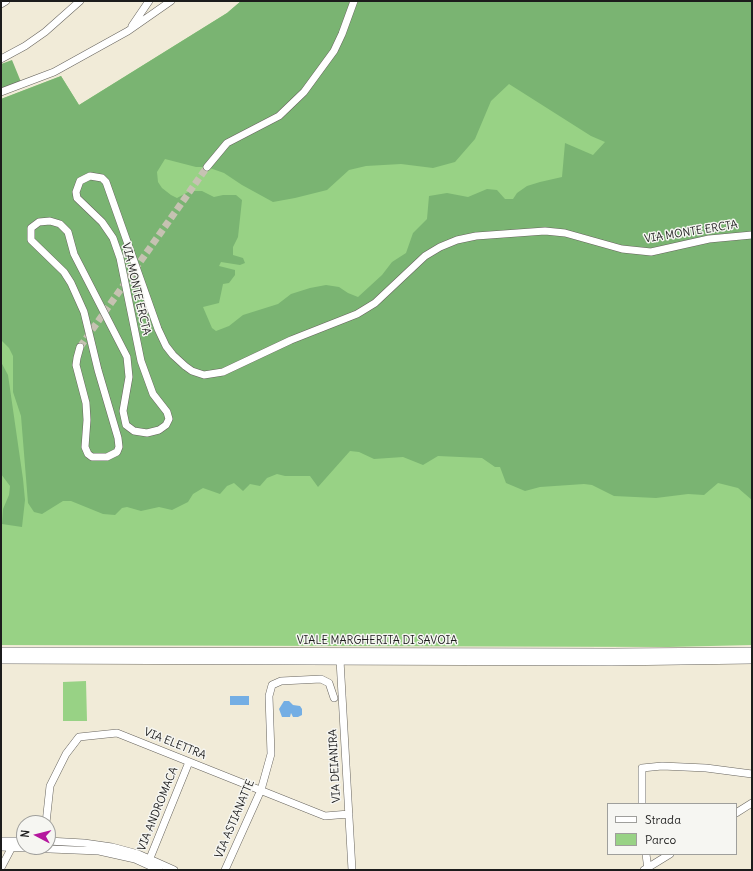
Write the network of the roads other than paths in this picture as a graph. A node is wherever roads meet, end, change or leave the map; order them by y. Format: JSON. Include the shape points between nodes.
{"nodes":[{"id":1,"x":6,"y":1,"type":"edge"},
{"id":2,"x":80,"y":1,"type":"edge"},
{"id":3,"x":149,"y":1,"type":"edge"},
{"id":4,"x":171,"y":1,"type":"edge"},
{"id":5,"x":354,"y":1,"type":"edge"},
{"id":6,"x":1,"y":4,"type":"edge"},
{"id":7,"x":128,"y":31,"type":"junction"},
{"id":8,"x":1,"y":59,"type":"edge"},
{"id":9,"x":1,"y":92,"type":"edge"},
{"id":10,"x":207,"y":167,"type":"tunnel mouth"},
{"id":11,"x":752,"y":235,"type":"edge"},
{"id":12,"x":80,"y":347,"type":"tunnel mouth"},
{"id":13,"x":1,"y":652,"type":"edge"},
{"id":14,"x":752,"y":652,"type":"edge"},
{"id":15,"x":1,"y":659,"type":"edge"},
{"id":16,"x":752,"y":659,"type":"edge"},
{"id":17,"x":340,"y":660,"type":"junction"},
{"id":18,"x":334,"y":698,"type":"dead end"},
{"id":19,"x":189,"y":762,"type":"junction"},
{"id":20,"x":752,"y":774,"type":"edge"},
{"id":21,"x":260,"y":790,"type":"junction"},
{"id":22,"x":642,"y":803,"type":"edge"},
{"id":23,"x":752,"y":803,"type":"edge"},
{"id":24,"x":737,"y":812,"type":"edge"},
{"id":25,"x":349,"y":814,"type":"junction"},
{"id":26,"x":47,"y":815,"type":"edge"},
{"id":27,"x":1,"y":841,"type":"edge"},
{"id":28,"x":16,"y":841,"type":"edge"},
{"id":29,"x":56,"y":842,"type":"edge"},
{"id":30,"x":1,"y":847,"type":"edge"},
{"id":31,"x":12,"y":848,"type":"junction"},
{"id":32,"x":16,"y":848,"type":"edge"},
{"id":33,"x":56,"y":849,"type":"edge"},
{"id":34,"x":646,"y":855,"type":"edge"},
{"id":35,"x":668,"y":855,"type":"edge"},
{"id":36,"x":149,"y":862,"type":"junction"},
{"id":37,"x":1,"y":868,"type":"edge"},
{"id":38,"x":647,"y":869,"type":"edge"},
{"id":39,"x":159,"y":870,"type":"edge"},
{"id":40,"x":174,"y":870,"type":"edge"},
{"id":41,"x":225,"y":870,"type":"edge"},
{"id":42,"x":352,"y":870,"type":"edge"}],
"edges":[{"from":1,"to":6,"type":"street"},
{"from":2,"to":8,"type":"street","via":[[45,32]]},
{"from":3,"to":7,"type":"street"},
{"from":4,"to":7,"type":"street"},
{"from":5,"to":10,"type":"street","via":[[334,50],[304,92],[279,116],[227,143]]},
{"from":7,"to":9,"type":"street","via":[[54,72]]},
{"from":11,"to":12,"type":"street","name":"VIA MONTE ERCTA","via":[[709,239],[651,252],[622,249],[565,233],[545,231],[476,236],[457,240],[425,256],[375,303],[357,314],[223,372],[204,375],[184,366],[166,346],[106,182],[102,178],[90,176],[80,181],[76,192],[77,198],[102,222],[113,238],[120,258],[142,361],[153,394],[167,412],[169,419],[166,425],[147,433],[134,431],[126,425],[123,411],[129,377],[127,357],[74,254],[68,232],[54,222],[39,222],[31,228],[32,240],[64,272],[84,312],[118,438],[117,452],[108,457],[92,457],[86,451],[86,403],[76,365]]},
{"from":13,"to":14,"type":"street","name":"VIALE MARGHERITA DI SAVOIA"},
{"from":15,"to":17,"type":"street","name":"VIALE MARGHERITA DI SAVOIA"},
{"from":16,"to":17,"type":"street","name":"VIALE MARGHERITA DI SAVOIA"},
{"from":17,"to":25,"type":"street","name":"VIA DEIANIRA"},
{"from":18,"to":21,"type":"street","name":"VIA ASTIANATTE","via":[[329,683],[321,679],[281,681],[272,685],[269,696],[271,754]]},
{"from":19,"to":21,"type":"street","name":"VIA ELETTRA"},
{"from":19,"to":26,"type":"street","name":"VIA ELETTRA","via":[[117,734],[79,737],[66,754],[50,786]]},
{"from":19,"to":36,"type":"street","name":"VIA ANDROMACA"},
{"from":20,"to":22,"type":"street","via":[[706,768],[642,768]]},
{"from":21,"to":25,"type":"street","name":"VIA ELETTRA","via":[[325,816]]},
{"from":21,"to":41,"type":"street","name":"VIA ASTIANATTE"},
{"from":23,"to":24,"type":"street"},
{"from":25,"to":42,"type":"street","name":"VIA DEIANIRA"},
{"from":27,"to":28,"type":"street"},
{"from":29,"to":36,"type":"street","via":[[102,845],[124,850]]},
{"from":30,"to":31,"type":"street"},
{"from":31,"to":32,"type":"street"},
{"from":31,"to":37,"type":"street"},
{"from":33,"to":36,"type":"street","via":[[110,853]]},
{"from":34,"to":38,"type":"street"},
{"from":35,"to":38,"type":"street"},
{"from":36,"to":39,"type":"street"},
{"from":36,"to":40,"type":"street"}]}
